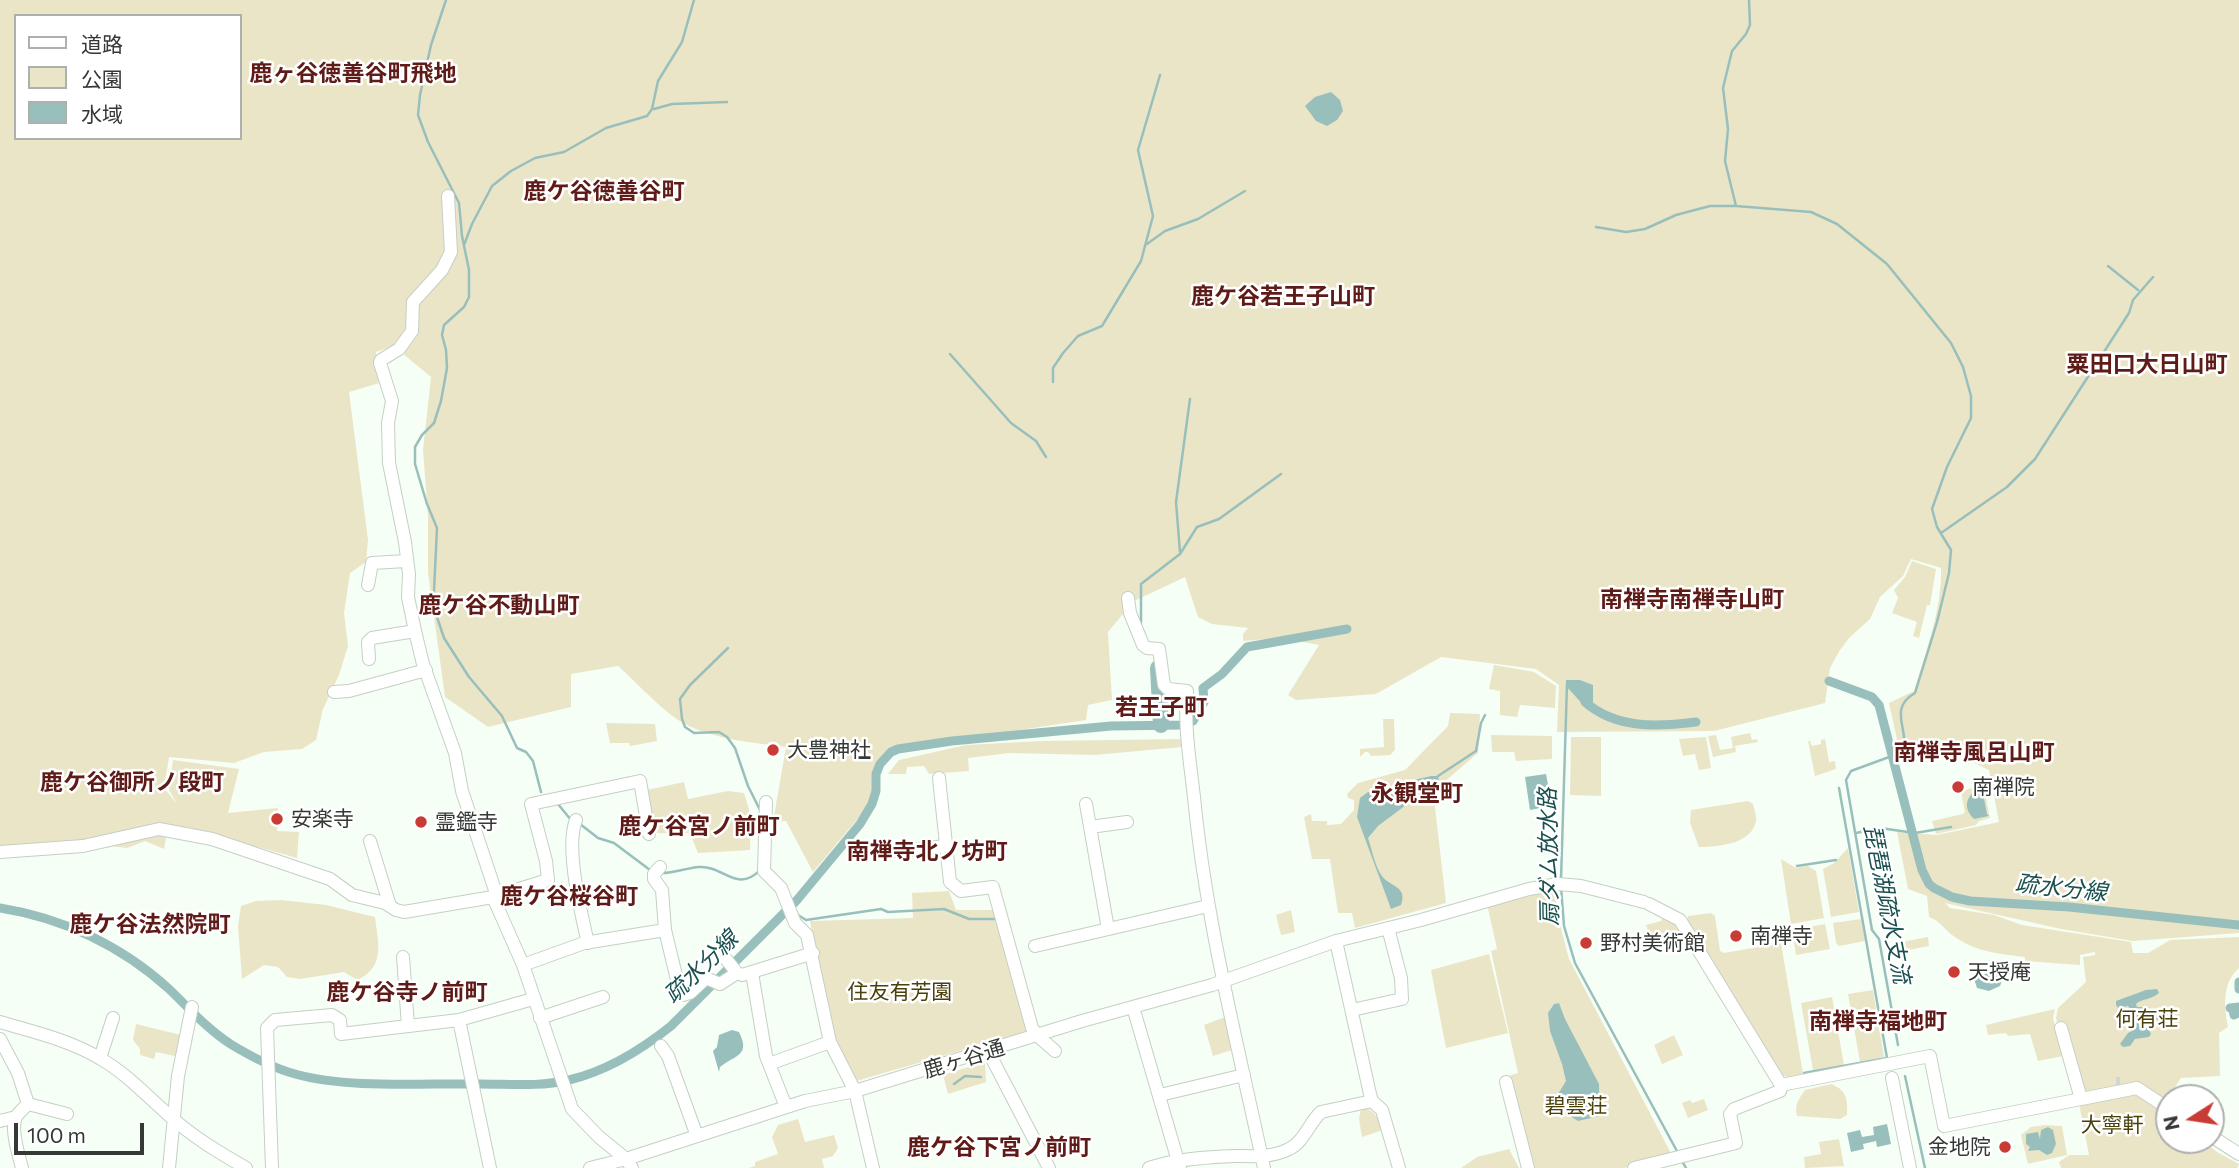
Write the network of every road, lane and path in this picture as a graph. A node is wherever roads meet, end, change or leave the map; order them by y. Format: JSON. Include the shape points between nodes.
{"nodes":[{"id":1,"x":448,"y":197,"type":"dead end"},
{"id":2,"x":406,"y":561,"type":"junction"},
{"id":3,"x":368,"y":585,"type":"dead end"},
{"id":4,"x":1128,"y":598,"type":"dead end"},
{"id":5,"x":415,"y":631,"type":"junction"},
{"id":6,"x":369,"y":659,"type":"dead end"},
{"id":7,"x":426,"y":670,"type":"junction"},
{"id":8,"x":334,"y":692,"type":"dead end"},
{"id":9,"x":939,"y":778,"type":"dead end"},
{"id":10,"x":766,"y":802,"type":"dead end"},
{"id":11,"x":1086,"y":804,"type":"dead end"},
{"id":12,"x":575,"y":822,"type":"dead end"},
{"id":13,"x":1127,"y":822,"type":"dead end"},
{"id":14,"x":1090,"y":827,"type":"junction"},
{"id":15,"x":649,"y":834,"type":"dead end"},
{"id":16,"x":370,"y":841,"type":"dead end"},
{"id":17,"x":946,"y":846,"type":"junction"},
{"id":18,"x":897,"y":851,"type":"dead end"},
{"id":19,"x":0,"y":852,"type":"edge"},
{"id":20,"x":657,"y":870,"type":"dead end"},
{"id":21,"x":495,"y":896,"type":"junction"},
{"id":22,"x":390,"y":906,"type":"junction"},
{"id":23,"x":1208,"y":906,"type":"junction"},
{"id":24,"x":1388,"y":928,"type":"junction"},
{"id":25,"x":1108,"y":929,"type":"junction"},
{"id":26,"x":665,"y":930,"type":"junction"},
{"id":27,"x":1336,"y":941,"type":"junction"},
{"id":28,"x":588,"y":943,"type":"junction"},
{"id":29,"x":1035,"y":946,"type":"dead end"},
{"id":30,"x":813,"y":953,"type":"junction"},
{"id":31,"x":403,"y":957,"type":"dead end"},
{"id":32,"x":523,"y":965,"type":"junction"},
{"id":33,"x":752,"y":973,"type":"junction"},
{"id":34,"x":1222,"y":981,"type":"junction"},
{"id":35,"x":603,"y":998,"type":"dead end"},
{"id":36,"x":533,"y":999,"type":"junction"},
{"id":37,"x":1133,"y":1007,"type":"junction"},
{"id":38,"x":1352,"y":1010,"type":"junction"},
{"id":39,"x":191,"y":1011,"type":"dead end"},
{"id":40,"x":113,"y":1018,"type":"dead end"},
{"id":41,"x":540,"y":1018,"type":"junction"},
{"id":42,"x":459,"y":1020,"type":"junction"},
{"id":43,"x":0,"y":1022,"type":"edge"},
{"id":44,"x":408,"y":1026,"type":"junction"},
{"id":45,"x":2061,"y":1028,"type":"dead end"},
{"id":46,"x":1038,"y":1036,"type":"junction"},
{"id":47,"x":0,"y":1039,"type":"edge"},
{"id":48,"x":830,"y":1042,"type":"junction"},
{"id":49,"x":662,"y":1046,"type":"dead end"},
{"id":50,"x":988,"y":1051,"type":"junction"},
{"id":51,"x":1055,"y":1051,"type":"dead end"},
{"id":52,"x":100,"y":1058,"type":"junction"},
{"id":53,"x":769,"y":1064,"type":"junction"},
{"id":54,"x":1891,"y":1071,"type":"junction"},
{"id":55,"x":1244,"y":1075,"type":"junction"},
{"id":56,"x":1506,"y":1082,"type":"dead end"},
{"id":57,"x":1781,"y":1085,"type":"junction"},
{"id":58,"x":855,"y":1091,"type":"junction"},
{"id":59,"x":1160,"y":1095,"type":"junction"},
{"id":60,"x":2081,"y":1098,"type":"junction"},
{"id":61,"x":2155,"y":1100,"type":"edge"},
{"id":62,"x":1372,"y":1101,"type":"junction"},
{"id":63,"x":28,"y":1104,"type":"junction"},
{"id":64,"x":786,"y":1107,"type":"junction"},
{"id":65,"x":66,"y":1114,"type":"dead end"},
{"id":66,"x":16,"y":1117,"type":"junction"},
{"id":67,"x":172,"y":1118,"type":"junction"},
{"id":68,"x":0,"y":1121,"type":"edge"},
{"id":69,"x":698,"y":1136,"type":"junction"},
{"id":70,"x":629,"y":1163,"type":"edge"},
{"id":71,"x":1263,"y":1163,"type":"edge"},
{"id":72,"x":1180,"y":1164,"type":"edge"},
{"id":73,"x":22,"y":1168,"type":"edge"},
{"id":74,"x":169,"y":1168,"type":"edge"},
{"id":75,"x":246,"y":1168,"type":"edge"},
{"id":76,"x":272,"y":1168,"type":"edge"},
{"id":77,"x":490,"y":1168,"type":"edge"},
{"id":78,"x":593,"y":1168,"type":"edge"},
{"id":79,"x":873,"y":1168,"type":"edge"},
{"id":80,"x":1049,"y":1168,"type":"edge"},
{"id":81,"x":1149,"y":1168,"type":"edge"},
{"id":82,"x":1399,"y":1168,"type":"edge"},
{"id":83,"x":1528,"y":1168,"type":"edge"},
{"id":84,"x":1633,"y":1168,"type":"edge"},
{"id":85,"x":1910,"y":1168,"type":"edge"}],
"edges":[{"from":1,"to":2,"type":"street","via":[[451,252],[442,270],[413,302],[412,331],[399,349],[380,363],[392,401],[390,463]]},
{"from":2,"to":3,"type":"street","via":[[372,563]]},
{"from":2,"to":5,"type":"street"},
{"from":4,"to":23,"type":"street","via":[[1143,645],[1159,649],[1164,685],[1187,691],[1186,724]]},
{"from":5,"to":6,"type":"street","via":[[372,638]]},
{"from":5,"to":7,"type":"street"},
{"from":7,"to":8,"type":"street"},
{"from":7,"to":21,"type":"street"},
{"from":9,"to":17,"type":"street"},
{"from":10,"to":30,"type":"street","via":[[764,871],[781,888]]},
{"from":11,"to":14,"type":"street"},
{"from":12,"to":28,"type":"street","via":[[571,836]]},
{"from":13,"to":14,"type":"street"},
{"from":14,"to":25,"type":"street"},
{"from":15,"to":21,"type":"street","via":[[640,781],[531,804],[548,880]]},
{"from":16,"to":22,"type":"street"},
{"from":17,"to":18,"type":"street"},
{"from":17,"to":46,"type":"street","via":[[950,882],[961,891],[993,887]]},
{"from":19,"to":22,"type":"street","via":[[83,846],[159,829],[212,839],[330,879],[352,895]]},
{"from":20,"to":26,"type":"street","via":[[654,879],[662,890]]},
{"from":21,"to":22,"type":"street","via":[[404,912]]},
{"from":21,"to":32,"type":"street"},
{"from":23,"to":25,"type":"street"},
{"from":23,"to":34,"type":"street"},
{"from":24,"to":27,"type":"street","name":"鹿ヶ谷通"},
{"from":24,"to":38,"type":"street","via":[[1402,999]]},
{"from":24,"to":57,"type":"street","name":"鹿ヶ谷通","via":[[1561,884],[1646,903],[1680,920]]},
{"from":25,"to":29,"type":"street"},
{"from":26,"to":28,"type":"street"},
{"from":26,"to":33,"type":"street","via":[[684,995],[706,978],[720,984],[731,965]]},
{"from":27,"to":34,"type":"street","name":"鹿ヶ谷通"},
{"from":27,"to":38,"type":"street"},
{"from":28,"to":32,"type":"street"},
{"from":30,"to":33,"type":"street"},
{"from":30,"to":48,"type":"street"},
{"from":31,"to":44,"type":"street"},
{"from":32,"to":36,"type":"street"},
{"from":33,"to":53,"type":"street"},
{"from":34,"to":37,"type":"street","name":"鹿ヶ谷通"},
{"from":34,"to":55,"type":"street"},
{"from":35,"to":41,"type":"street"},
{"from":36,"to":41,"type":"street"},
{"from":36,"to":42,"type":"street"},
{"from":37,"to":46,"type":"street","name":"鹿ヶ谷通"},
{"from":37,"to":59,"type":"street"},
{"from":38,"to":62,"type":"street"},
{"from":39,"to":67,"type":"street"},
{"from":40,"to":52,"type":"street"},
{"from":41,"to":70,"type":"street","via":[[569,1103]]},
{"from":42,"to":44,"type":"street"},
{"from":42,"to":77,"type":"street"},
{"from":43,"to":52,"type":"street"},
{"from":44,"to":76,"type":"street","via":[[341,1034],[340,1020],[332,1015],[275,1020],[267,1028]]},
{"from":45,"to":60,"type":"street"},
{"from":46,"to":50,"type":"street","name":"鹿ヶ谷通"},
{"from":46,"to":51,"type":"street"},
{"from":47,"to":63,"type":"street"},
{"from":48,"to":53,"type":"street"},
{"from":48,"to":58,"type":"street"},
{"from":49,"to":69,"type":"street"},
{"from":50,"to":58,"type":"street","name":"鹿ヶ谷通"},
{"from":50,"to":80,"type":"street"},
{"from":52,"to":67,"type":"street"},
{"from":53,"to":64,"type":"street"},
{"from":54,"to":57,"type":"street"},
{"from":54,"to":60,"type":"street","via":[[1930,1056],[1944,1126]]},
{"from":54,"to":85,"type":"street"},
{"from":55,"to":59,"type":"street"},
{"from":55,"to":71,"type":"street"},
{"from":56,"to":83,"type":"street"},
{"from":57,"to":84,"type":"street","via":[[1780,1091],[1730,1114],[1736,1143]]},
{"from":58,"to":64,"type":"street","name":"鹿ヶ谷通"},
{"from":58,"to":79,"type":"street"},
{"from":59,"to":72,"type":"street"},
{"from":60,"to":61,"type":"street","via":[[2126,1086]]},
{"from":62,"to":71,"type":"street","via":[[1321,1112],[1298,1143]]},
{"from":62,"to":82,"type":"street","via":[[1382,1110]]},
{"from":63,"to":65,"type":"street"},
{"from":63,"to":66,"type":"street"},
{"from":64,"to":69,"type":"street","name":"鹿ヶ谷通"},
{"from":66,"to":68,"type":"street"},
{"from":66,"to":73,"type":"street","via":[[16,1147]]},
{"from":67,"to":74,"type":"street"},
{"from":67,"to":75,"type":"street"},
{"from":69,"to":70,"type":"street","name":"鹿ヶ谷通"},
{"from":70,"to":78,"type":"street","name":"鹿ヶ谷通"},
{"from":71,"to":72,"type":"street","via":[[1227,1156]]},
{"from":72,"to":81,"type":"street"}]}
